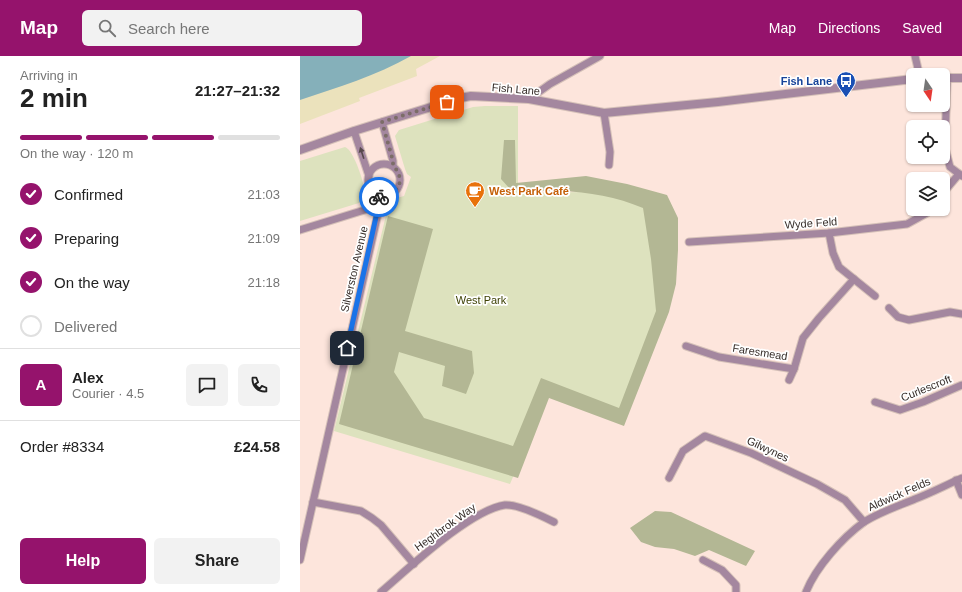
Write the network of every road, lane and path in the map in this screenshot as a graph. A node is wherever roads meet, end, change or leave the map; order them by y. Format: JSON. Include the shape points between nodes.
{"nodes":[{"id":1,"x":600,"y":56,"type":"edge"},
{"id":2,"x":915,"y":56,"type":"edge"},
{"id":3,"x":916,"y":68,"type":"edge"},
{"id":4,"x":906,"y":77,"type":"edge"},
{"id":5,"x":950,"y":78,"type":"edge"},
{"id":6,"x":962,"y":78,"type":"edge"},
{"id":7,"x":529,"y":99,"type":"junction"},
{"id":8,"x":945,"y":112,"type":"edge"},
{"id":9,"x":604,"y":113,"type":"junction"},
{"id":10,"x":382,"y":122,"type":"junction"},
{"id":11,"x":354,"y":131,"type":"junction"},
{"id":12,"x":300,"y":150,"type":"edge"},
{"id":13,"x":609,"y":165,"type":"dead end"},
{"id":14,"x":393,"y":166,"type":"junction"},
{"id":15,"x":960,"y":175,"type":"edge"},
{"id":16,"x":369,"y":176,"type":"junction"},
{"id":17,"x":950,"y":186,"type":"edge"},
{"id":18,"x":379,"y":194,"type":"junction"},
{"id":19,"x":378,"y":208,"type":"junction"},
{"id":20,"x":922,"y":216,"type":"edge"},
{"id":21,"x":300,"y":230,"type":"edge"},
{"id":22,"x":829,"y":233,"type":"junction"},
{"id":23,"x":689,"y":242,"type":"dead end"},
{"id":24,"x":854,"y":279,"type":"junction"},
{"id":25,"x":874,"y":296,"type":"dead end"},
{"id":26,"x":889,"y":308,"type":"dead end"},
{"id":27,"x":962,"y":314,"type":"edge"},
{"id":28,"x":686,"y":346,"type":"dead end"},
{"id":29,"x":794,"y":369,"type":"junction"},
{"id":30,"x":789,"y":380,"type":"dead end"},
{"id":31,"x":962,"y":385,"type":"edge"},
{"id":32,"x":875,"y":402,"type":"dead end"},
{"id":33,"x":669,"y":478,"type":"dead end"},
{"id":34,"x":959,"y":479,"type":"edge"},
{"id":35,"x":962,"y":495,"type":"edge"},
{"id":36,"x":313,"y":502,"type":"junction"},
{"id":37,"x":554,"y":522,"type":"dead end"},
{"id":38,"x":864,"y":522,"type":"junction"},
{"id":39,"x":300,"y":560,"type":"edge"},
{"id":40,"x":703,"y":560,"type":"dead end"},
{"id":41,"x":414,"y":564,"type":"junction"},
{"id":42,"x":381,"y":592,"type":"edge"},
{"id":43,"x":736,"y":592,"type":"edge"},
{"id":44,"x":806,"y":592,"type":"edge"}],
"edges":[{"from":1,"to":7,"type":"street"},
{"from":2,"to":3,"type":"street"},
{"from":4,"to":9,"type":"street","name":"Fish Lane","via":[[718,102]]},
{"from":5,"to":6,"type":"street"},
{"from":7,"to":9,"type":"street","name":"Fish Lane"},
{"from":7,"to":10,"type":"street","name":"Fish Lane","via":[[471,96]]},
{"from":8,"to":15,"type":"street","via":[[945,148],[950,167]]},
{"from":9,"to":13,"type":"street","via":[[610,152]]},
{"from":10,"to":11,"type":"street","name":"Fish Lane"},
{"from":10,"to":14,"type":"street"},
{"from":11,"to":12,"type":"street","name":"Fish Lane"},
{"from":16,"to":11,"type":"street","one_way":true},
{"from":14,"to":16,"type":"street","via":[[378,165]]},
{"from":14,"to":18,"type":"street","via":[[400,178],[398,188],[390,195]]},
{"from":15,"to":17,"type":"street"},
{"from":16,"to":18,"type":"street","via":[[372,189]]},
{"from":18,"to":19,"type":"street","name":"Silverston Avenue"},
{"from":19,"to":21,"type":"street"},
{"from":19,"to":36,"type":"street","name":"Silverston Avenue"},
{"from":20,"to":22,"type":"street","name":"Wyde Feld","via":[[908,224]]},
{"from":22,"to":23,"type":"street","name":"Wyde Feld"},
{"from":22,"to":24,"type":"street","via":[[839,267]]},
{"from":24,"to":25,"type":"street"},
{"from":24,"to":29,"type":"street","name":"Faresmead","via":[[803,338]]},
{"from":26,"to":27,"type":"street","via":[[898,317],[909,320],[950,312]]},
{"from":28,"to":29,"type":"street","name":"Faresmead","via":[[719,356]]},
{"from":29,"to":30,"type":"street"},
{"from":31,"to":32,"type":"street","name":"Curlescroft","via":[[900,410]]},
{"from":33,"to":38,"type":"street","name":"Gilwynes","via":[[683,451],[705,436],[751,453],[817,484],[845,500]]},
{"from":34,"to":35,"type":"street"},
{"from":34,"to":38,"type":"street","name":"Aldwick Felds"},
{"from":36,"to":39,"type":"street","name":"Silverston Avenue"},
{"from":36,"to":41,"type":"street","via":[[361,511],[381,525]]},
{"from":37,"to":41,"type":"street","name":"Heghbrok Way","via":[[533,511],[506,505],[484,512]]},
{"from":38,"to":44,"type":"street","name":"Aldwick Felds","via":[[843,540]]},
{"from":40,"to":43,"type":"street","via":[[722,570],[736,585]]},
{"from":41,"to":42,"type":"street","name":"Heghbrok Way"}]}
